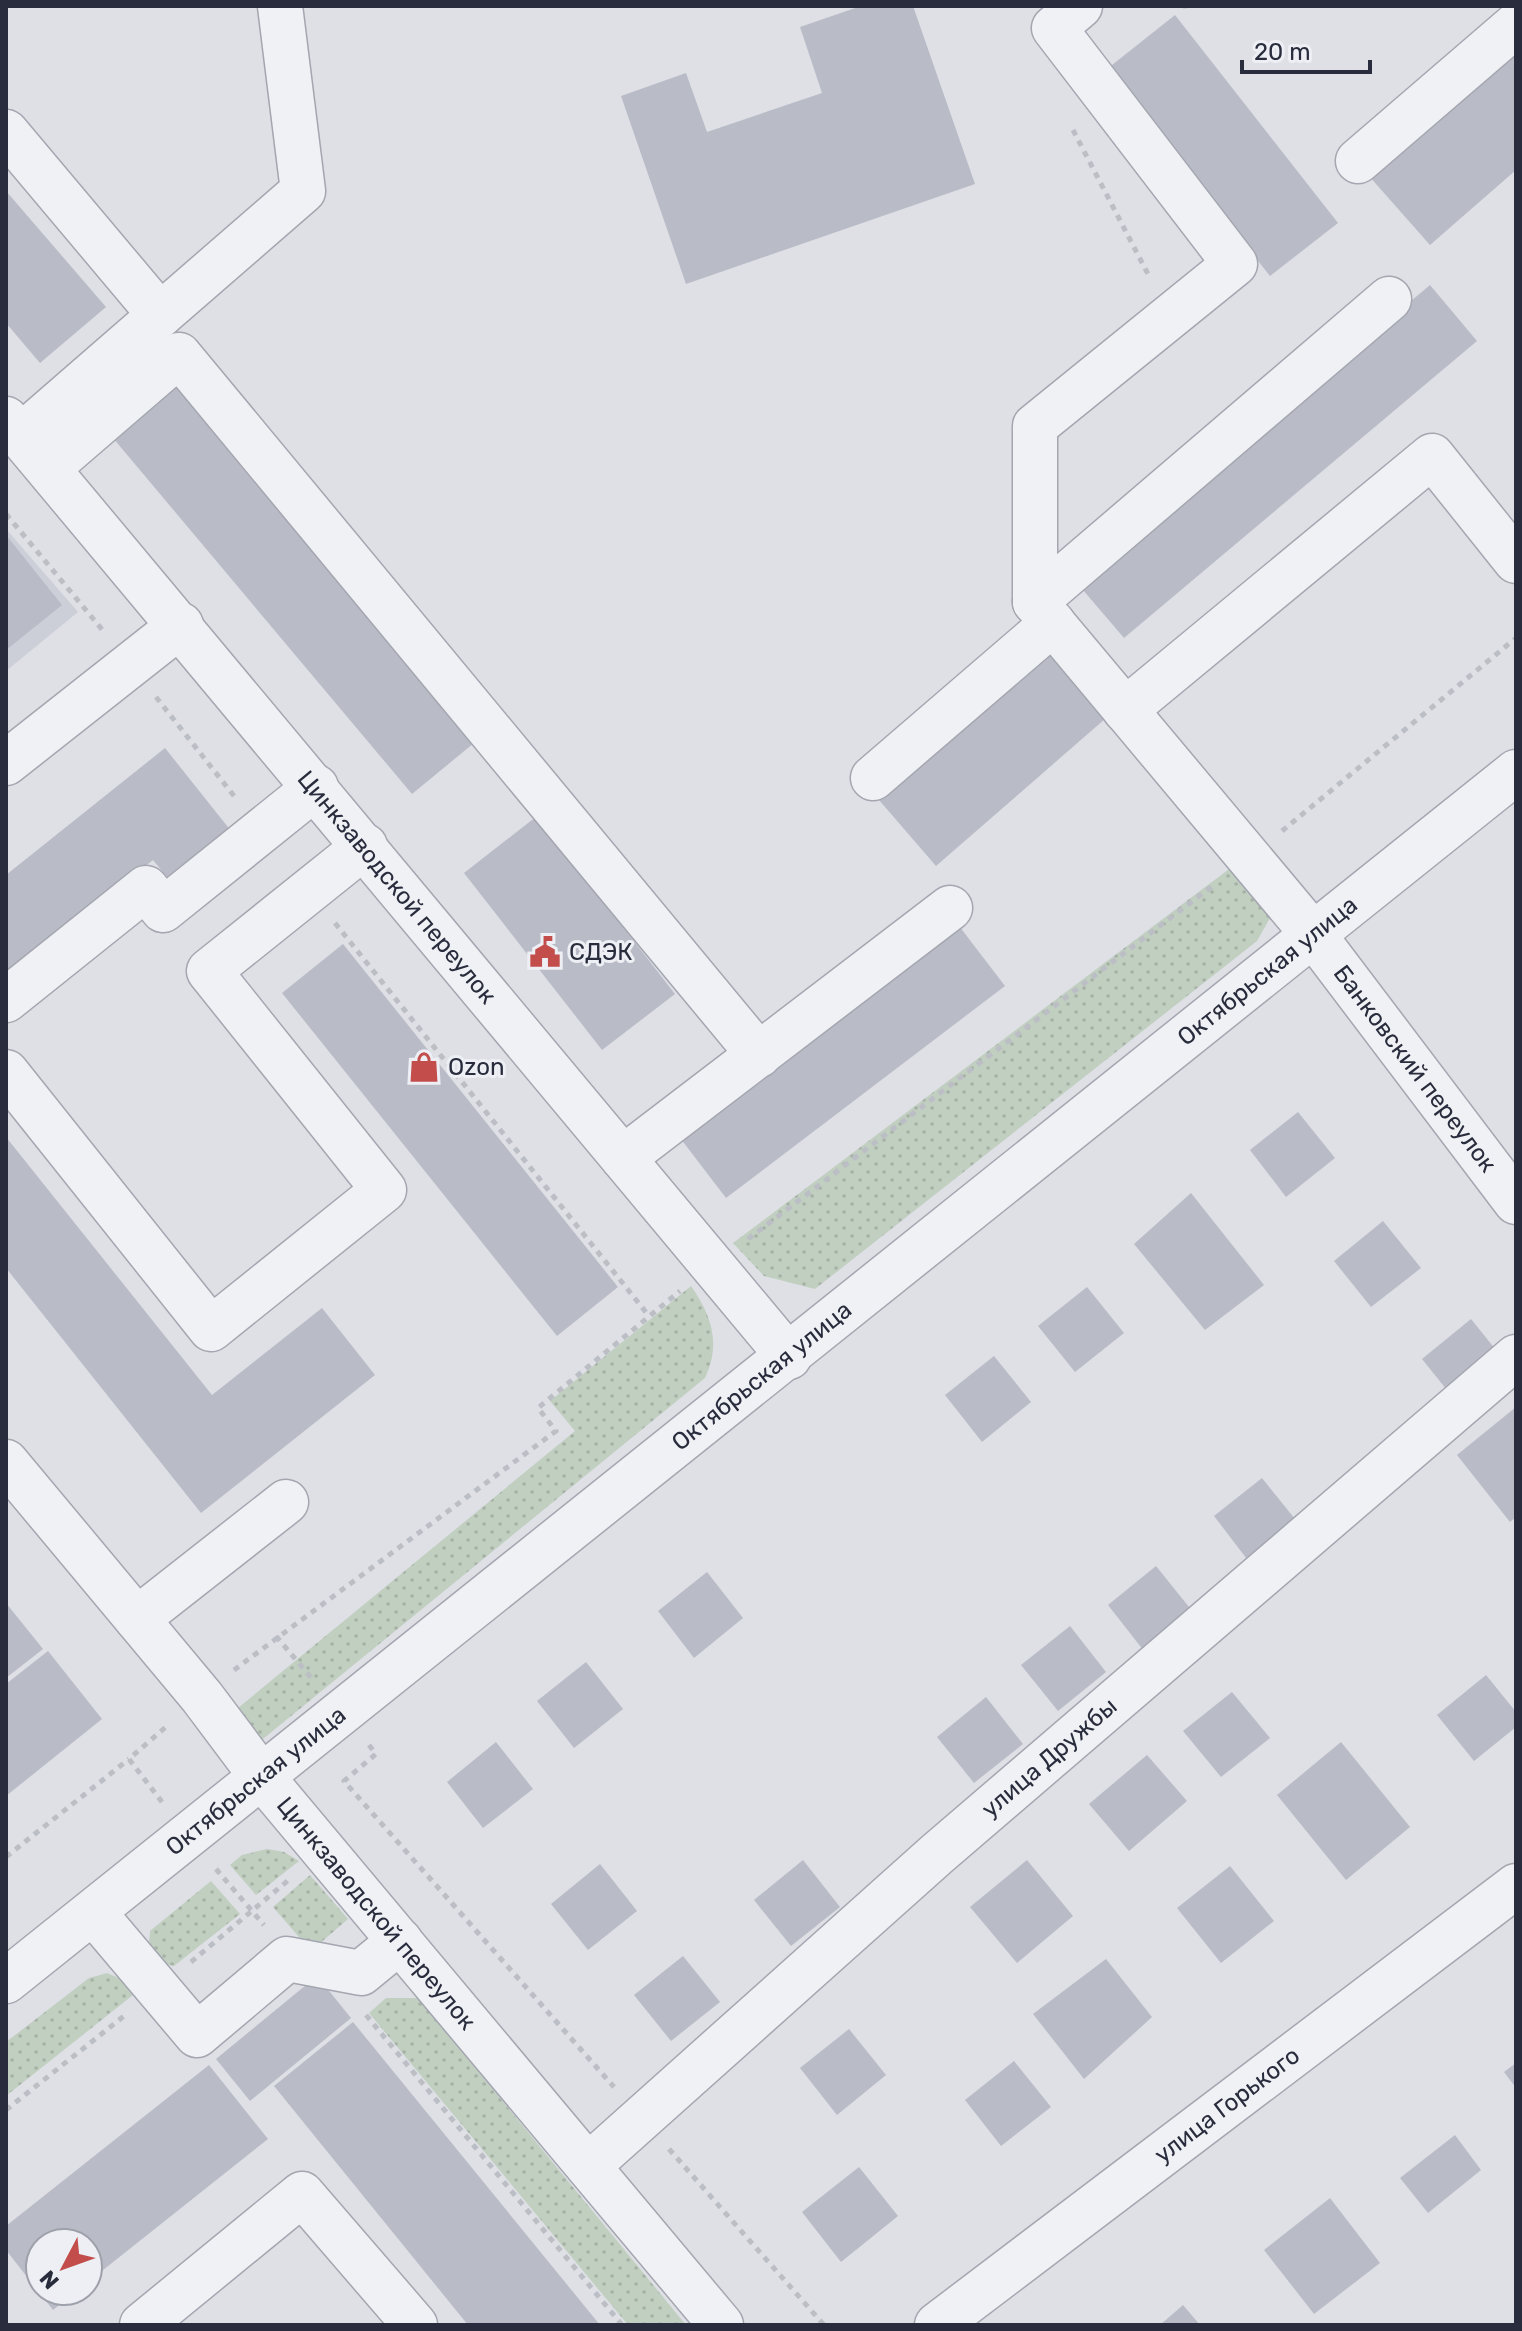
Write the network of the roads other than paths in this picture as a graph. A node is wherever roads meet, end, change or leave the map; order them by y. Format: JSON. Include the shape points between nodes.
{"nodes":[{"id":1,"x":280,"y":6,"type":"edge"},
{"id":2,"x":1080,"y":6,"type":"edge"},
{"id":3,"x":1516,"y":25,"type":"edge"},
{"id":4,"x":6,"y":132,"type":"edge"},
{"id":5,"x":1358,"y":161,"type":"dead end"},
{"id":6,"x":1389,"y":299,"type":"dead end"},
{"id":7,"x":160,"y":315,"type":"junction"},
{"id":8,"x":25,"y":441,"type":"edge"},
{"id":9,"x":1516,"y":561,"type":"edge"},
{"id":10,"x":1044,"y":613,"type":"junction"},
{"id":11,"x":181,"y":625,"type":"junction"},
{"id":12,"x":1125,"y":710,"type":"junction"},
{"id":13,"x":6,"y":763,"type":"edge"},
{"id":14,"x":1516,"y":772,"type":"edge"},
{"id":15,"x":873,"y":778,"type":"dead end"},
{"id":16,"x":316,"y":787,"type":"junction"},
{"id":17,"x":365,"y":846,"type":"junction"},
{"id":18,"x":950,"y":908,"type":"dead end"},
{"id":19,"x":1313,"y":934,"type":"junction"},
{"id":20,"x":6,"y":1000,"type":"edge"},
{"id":21,"x":759,"y":1055,"type":"junction"},
{"id":22,"x":6,"y":1072,"type":"edge"},
{"id":23,"x":623,"y":1158,"type":"junction"},
{"id":24,"x":1513,"y":1193,"type":"edge"},
{"id":25,"x":789,"y":1357,"type":"junction"},
{"id":26,"x":1516,"y":1357,"type":"edge"},
{"id":27,"x":6,"y":1462,"type":"edge"},
{"id":28,"x":286,"y":1502,"type":"dead end"},
{"id":29,"x":137,"y":1619,"type":"junction"},
{"id":30,"x":262,"y":1777,"type":"junction"},
{"id":31,"x":1516,"y":1886,"type":"edge"},
{"id":32,"x":93,"y":1912,"type":"junction"},
{"id":33,"x":400,"y":1941,"type":"junction"},
{"id":34,"x":6,"y":1981,"type":"edge"},
{"id":35,"x":588,"y":2166,"type":"junction"},
{"id":36,"x":957,"y":2319,"type":"edge"},
{"id":37,"x":142,"y":2325,"type":"edge"},
{"id":38,"x":415,"y":2325,"type":"edge"},
{"id":39,"x":721,"y":2325,"type":"edge"}],
"edges":[{"from":1,"to":7,"type":"street","via":[[303,191]]},
{"from":2,"to":10,"type":"street","via":[[1054,28],[1235,264],[1035,426]]},
{"from":3,"to":5,"type":"street"},
{"from":4,"to":7,"type":"street"},
{"from":6,"to":10,"type":"street"},
{"from":7,"to":8,"type":"street"},
{"from":8,"to":11,"type":"street","name":"Цинкзаводской переулок"},
{"from":8,"to":21,"type":"street","via":[[179,355]]},
{"from":9,"to":12,"type":"street","via":[[1432,456]]},
{"from":10,"to":12,"type":"street","name":"Банковский переулок"},
{"from":10,"to":15,"type":"street"},
{"from":11,"to":13,"type":"street"},
{"from":11,"to":16,"type":"street","name":"Цинкзаводской переулок"},
{"from":12,"to":19,"type":"street","name":"Банковский переулок"},
{"from":14,"to":19,"type":"street","name":"Октябрьская улица"},
{"from":16,"to":17,"type":"street","name":"Цинкзаводской переулок"},
{"from":16,"to":20,"type":"street","via":[[163,910],[146,888]]},
{"from":17,"to":22,"type":"street","via":[[209,971],[384,1190],[211,1329]]},
{"from":17,"to":23,"type":"street","name":"Цинкзаводской переулок"},
{"from":18,"to":21,"type":"street"},
{"from":19,"to":24,"type":"street","name":"Банковский переулок"},
{"from":19,"to":25,"type":"street","name":"Октябрьская улица"},
{"from":21,"to":23,"type":"street"},
{"from":23,"to":25,"type":"street","name":"Цинкзаводской переулок"},
{"from":25,"to":30,"type":"street","name":"Октябрьская улица"},
{"from":26,"to":35,"type":"street","name":"улица Дружбы","via":[[937,1854]]},
{"from":27,"to":29,"type":"street","name":"Цинкзаводской переулок"},
{"from":28,"to":29,"type":"street"},
{"from":29,"to":30,"type":"street","name":"Цинкзаводской переулок"},
{"from":30,"to":32,"type":"street","name":"Октябрьская улица"},
{"from":30,"to":33,"type":"street","name":"Цинкзаводской переулок"},
{"from":31,"to":36,"type":"street","name":"улица Горького"},
{"from":32,"to":33,"type":"street","via":[[197,2035],[287,1959],[361,1973]]},
{"from":32,"to":34,"type":"street","name":"Октябрьская улица"},
{"from":33,"to":35,"type":"street","name":"Цинкзаводской переулок"},
{"from":35,"to":39,"type":"street","name":"Цинкзаводской переулок"},
{"from":37,"to":38,"type":"street","via":[[302,2194]]}]}
